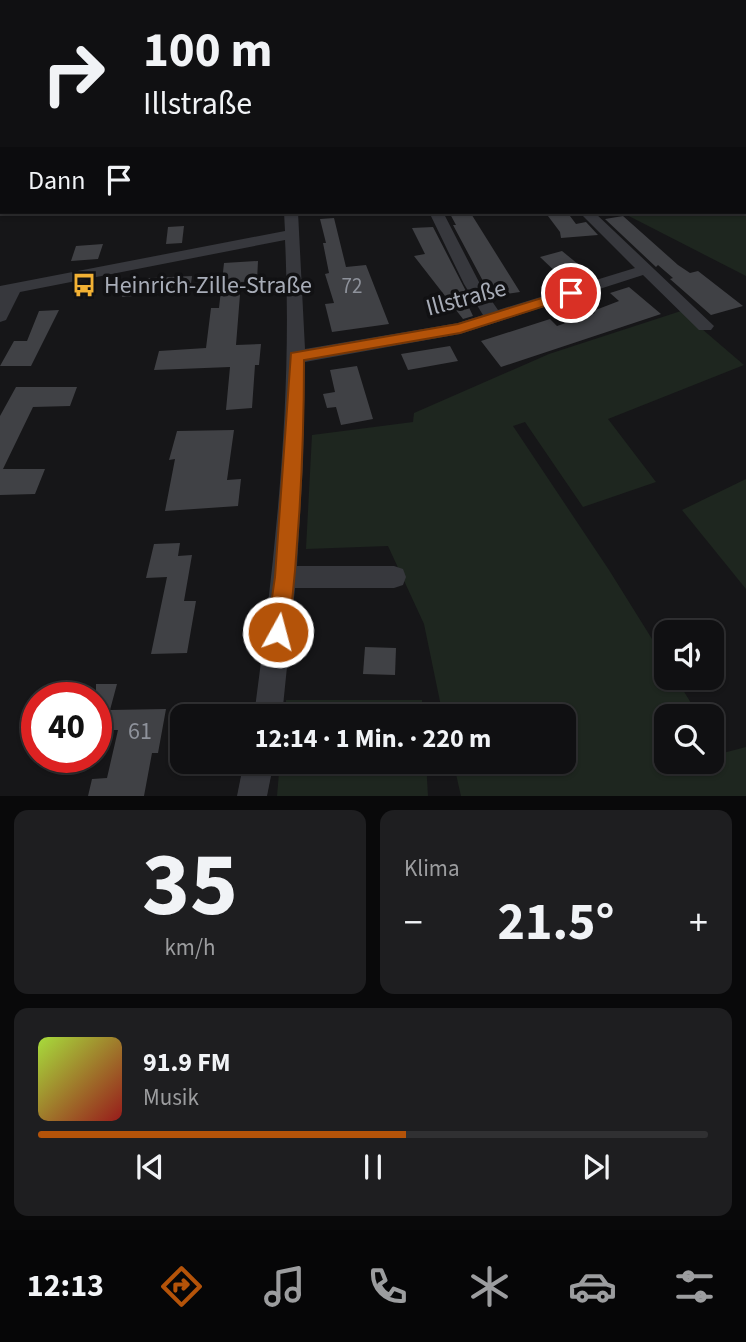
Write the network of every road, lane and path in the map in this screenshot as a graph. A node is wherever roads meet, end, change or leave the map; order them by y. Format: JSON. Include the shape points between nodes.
{"nodes":[{"id":1,"x":291,"y":214,"type":"edge"},
{"id":2,"x":437,"y":214,"type":"edge"},
{"id":3,"x":588,"y":214,"type":"edge"},
{"id":4,"x":293,"y":234,"type":"junction"},
{"id":5,"x":644,"y":270,"type":"junction"},
{"id":6,"x":6,"y":290,"type":"edge"},
{"id":7,"x":0,"y":316,"type":"edge"},
{"id":8,"x":494,"y":318,"type":"junction"},
{"id":9,"x":705,"y":326,"type":"dead end"},
{"id":10,"x":296,"y":356,"type":"junction"},
{"id":11,"x":285,"y":577,"type":"junction"},
{"id":12,"x":394,"y":577,"type":"dead end"},
{"id":13,"x":269,"y":704,"type":"edge"},
{"id":14,"x":256,"y":774,"type":"edge"},
{"id":15,"x":252,"y":796,"type":"edge"}],
"edges":[{"from":1,"to":4,"type":"street"},
{"from":2,"to":8,"type":"street"},
{"from":3,"to":5,"type":"street"},
{"from":4,"to":6,"type":"street"},
{"from":4,"to":10,"type":"street"},
{"from":5,"to":8,"type":"street","name":"Illstraße"},
{"from":5,"to":9,"type":"street"},
{"from":6,"to":7,"type":"street"},
{"from":8,"to":10,"type":"street","name":"Illstraße"},
{"from":10,"to":11,"type":"street"},
{"from":11,"to":12,"type":"street"},
{"from":11,"to":13,"type":"street"},
{"from":14,"to":15,"type":"street"}]}
